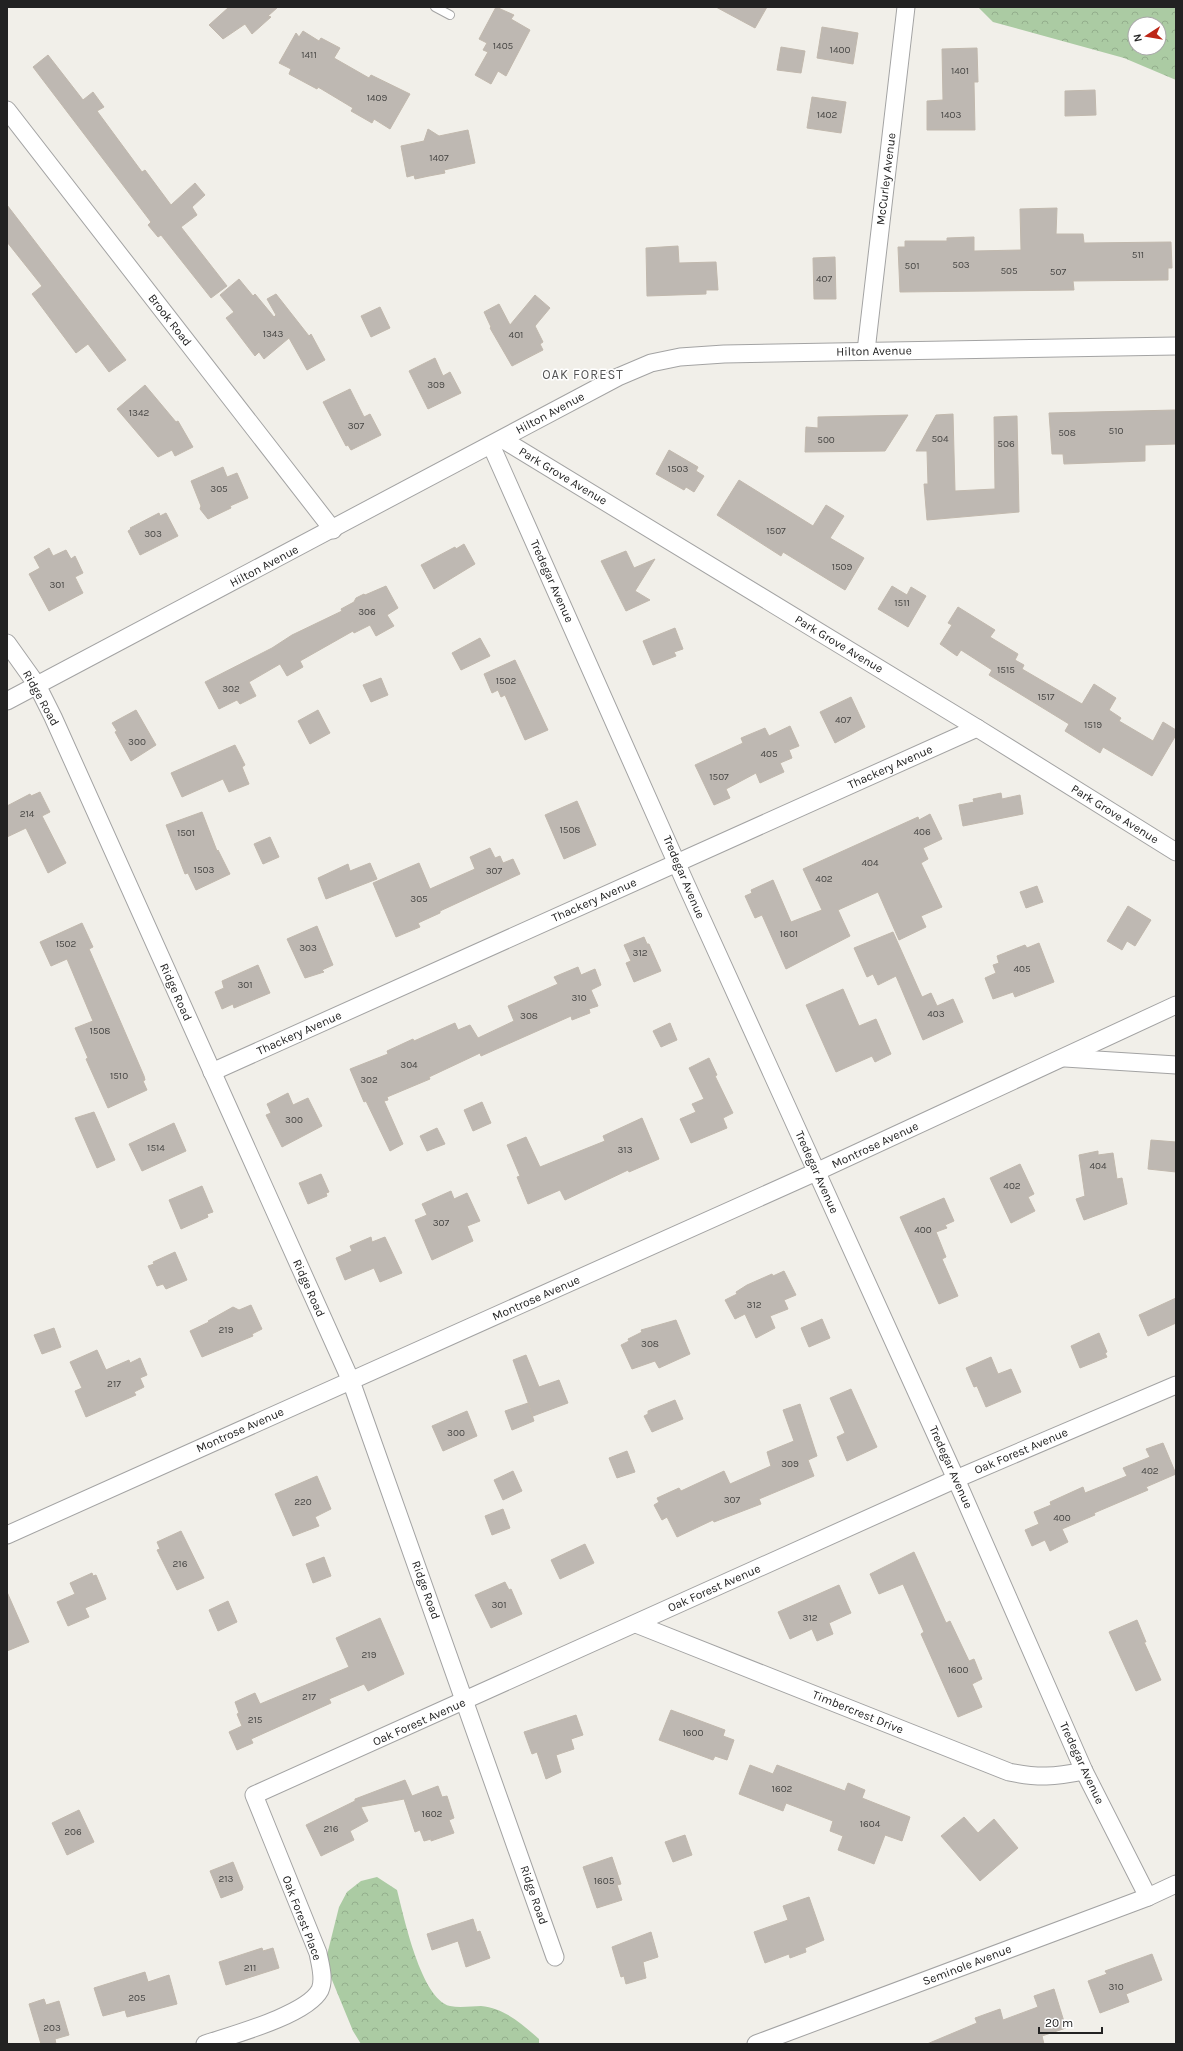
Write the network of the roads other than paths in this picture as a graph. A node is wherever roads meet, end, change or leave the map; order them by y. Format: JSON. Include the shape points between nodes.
{"nodes":[{"id":1,"x":435,"y":7,"type":"edge"},
{"id":2,"x":906,"y":7,"type":"edge"},
{"id":3,"x":450,"y":15,"type":"dead end"},
{"id":4,"x":7,"y":110,"type":"edge"},
{"id":5,"x":1176,"y":346,"type":"edge"},
{"id":6,"x":866,"y":351,"type":"junction"},
{"id":7,"x":496,"y":442,"type":"junction"},
{"id":8,"x":333,"y":530,"type":"junction"},
{"id":9,"x":7,"y":643,"type":"edge"},
{"id":10,"x":36,"y":685,"type":"junction"},
{"id":11,"x":7,"y":701,"type":"edge"},
{"id":12,"x":977,"y":728,"type":"junction"},
{"id":13,"x":1176,"y":852,"type":"edge"},
{"id":14,"x":677,"y":862,"type":"junction"},
{"id":15,"x":1176,"y":1005,"type":"edge"},
{"id":16,"x":1063,"y":1058,"type":"junction"},
{"id":17,"x":1176,"y":1065,"type":"edge"},
{"id":18,"x":212,"y":1072,"type":"junction"},
{"id":19,"x":816,"y":1172,"type":"junction"},
{"id":20,"x":351,"y":1381,"type":"junction"},
{"id":21,"x":1176,"y":1385,"type":"edge"},
{"id":22,"x":956,"y":1479,"type":"junction"},
{"id":23,"x":7,"y":1535,"type":"edge"},
{"id":24,"x":636,"y":1624,"type":"junction"},
{"id":25,"x":465,"y":1701,"type":"junction"},
{"id":26,"x":1084,"y":1771,"type":"junction"},
{"id":27,"x":254,"y":1795,"type":"joint"},
{"id":28,"x":1176,"y":1884,"type":"edge"},
{"id":29,"x":1148,"y":1897,"type":"junction"},
{"id":30,"x":555,"y":1957,"type":"dead end"},
{"id":31,"x":205,"y":2044,"type":"edge"},
{"id":32,"x":756,"y":2044,"type":"edge"}],
"edges":[{"from":1,"to":3,"type":"lane"},
{"from":2,"to":6,"type":"street","name":"McCurley Avenue"},
{"from":4,"to":8,"type":"street","name":"Brook Road"},
{"from":5,"to":6,"type":"street","name":"Hilton Avenue"},
{"from":6,"to":7,"type":"street","name":"Hilton Avenue","via":[[724,354],[680,357],[651,363],[618,377]]},
{"from":7,"to":8,"type":"street","name":"Hilton Avenue"},
{"from":7,"to":12,"type":"street","name":"Park Grove Avenue"},
{"from":7,"to":14,"type":"street","name":"Tredegar Avenue"},
{"from":8,"to":10,"type":"street","name":"Hilton Avenue"},
{"from":9,"to":10,"type":"street","name":"Ridge Road"},
{"from":10,"to":11,"type":"street","name":"Hilton Avenue"},
{"from":10,"to":18,"type":"street","name":"Ridge Road","via":[[54,718]]},
{"from":12,"to":13,"type":"street","name":"Park Grove Avenue"},
{"from":12,"to":14,"type":"street","name":"Thackery Avenue"},
{"from":14,"to":18,"type":"street","name":"Thackery Avenue"},
{"from":14,"to":19,"type":"street","name":"Tredegar Avenue"},
{"from":15,"to":16,"type":"street","name":"Montrose Avenue"},
{"from":16,"to":17,"type":"street","name":"Montrose Avenue"},
{"from":16,"to":19,"type":"street","name":"Montrose Avenue"},
{"from":18,"to":20,"type":"street","name":"Ridge Road"},
{"from":19,"to":20,"type":"street","name":"Montrose Avenue"},
{"from":19,"to":22,"type":"street","name":"Tredegar Avenue"},
{"from":20,"to":23,"type":"street","name":"Montrose Avenue"},
{"from":20,"to":25,"type":"street","name":"Ridge Road"},
{"from":21,"to":22,"type":"street","name":"Oak Forest Avenue"},
{"from":22,"to":24,"type":"street","name":"Oak Forest Avenue"},
{"from":22,"to":26,"type":"street","name":"Tredegar Avenue"},
{"from":24,"to":25,"type":"street","name":"Oak Forest Avenue"},
{"from":24,"to":26,"type":"street","name":"Timbercrest Drive","via":[[1009,1772],[1052,1777]]},
{"from":25,"to":27,"type":"street","name":"Oak Forest Avenue"},
{"from":25,"to":30,"type":"street","name":"Ridge Road"},
{"from":26,"to":29,"type":"street","name":"Tredegar Avenue"},
{"from":27,"to":31,"type":"street","name":"Oak Forest Place","via":[[318,1953],[322,1974],[320,1989],[310,2001],[272,2021]]},
{"from":28,"to":29,"type":"street","name":"Seminole Avenue"},
{"from":29,"to":32,"type":"street","name":"Seminole Avenue"}]}
